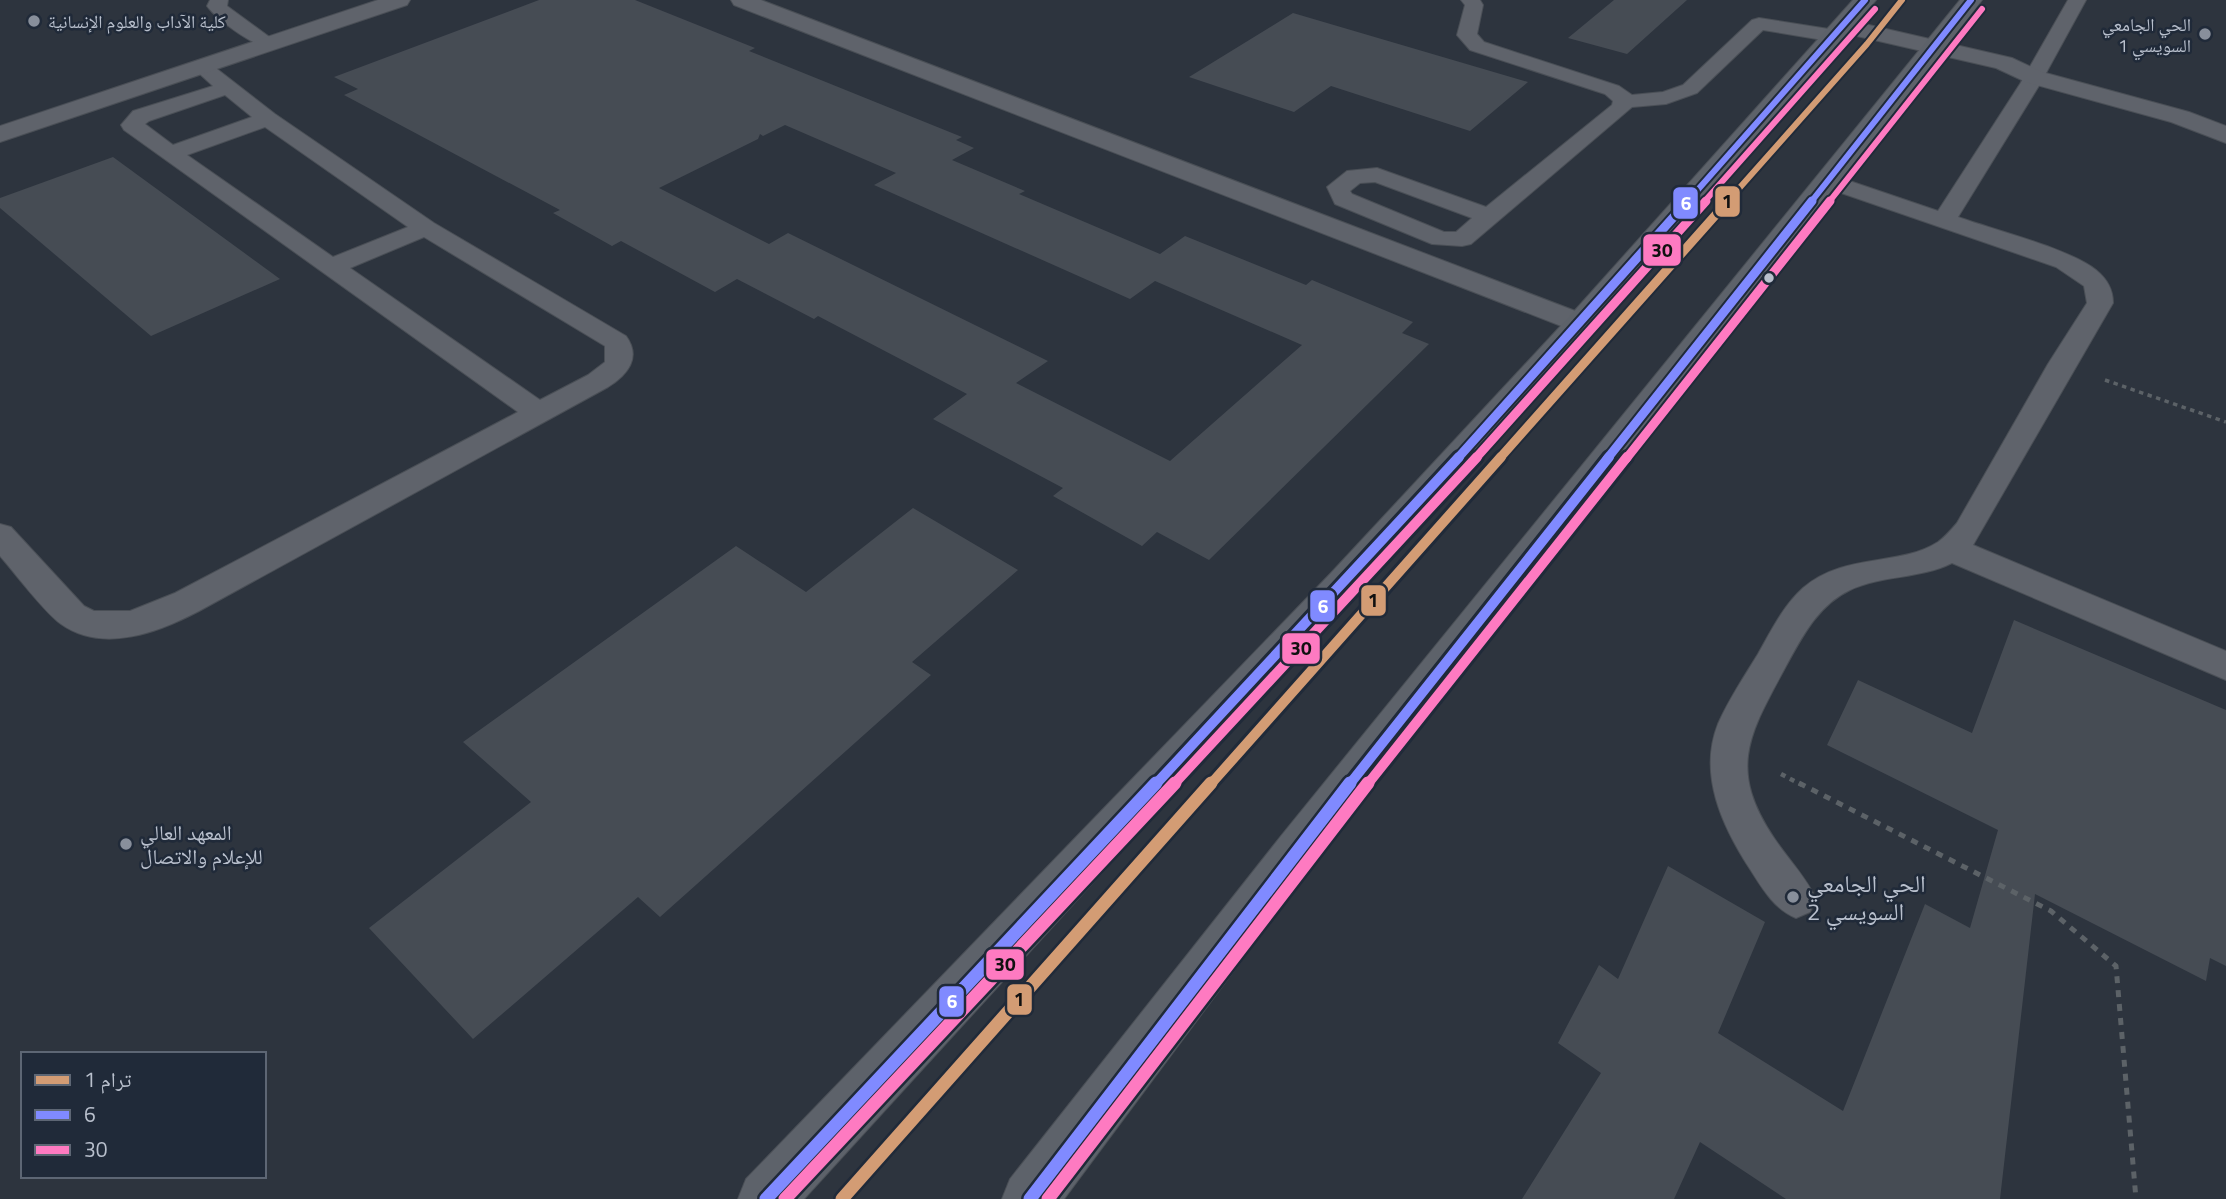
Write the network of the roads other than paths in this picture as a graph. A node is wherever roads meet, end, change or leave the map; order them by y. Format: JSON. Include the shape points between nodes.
{"nodes":[{"id":1,"x":219,"y":0,"type":"edge"},
{"id":2,"x":399,"y":0,"type":"edge"},
{"id":3,"x":742,"y":0,"type":"edge"},
{"id":4,"x":1470,"y":0,"type":"edge"},
{"id":5,"x":1971,"y":0,"type":"edge"},
{"id":6,"x":2077,"y":0,"type":"edge"},
{"id":7,"x":1848,"y":21,"type":"edge"},
{"id":8,"x":269,"y":44,"type":"junction"},
{"id":9,"x":1928,"y":52,"type":"junction"},
{"id":10,"x":201,"y":66,"type":"junction"},
{"id":11,"x":2035,"y":77,"type":"junction"},
{"id":12,"x":228,"y":88,"type":"junction"},
{"id":13,"x":1624,"y":102,"type":"junction"},
{"id":14,"x":267,"y":120,"type":"junction"},
{"id":15,"x":0,"y":134,"type":"edge"},
{"id":16,"x":2226,"y":135,"type":"edge"},
{"id":17,"x":170,"y":154,"type":"junction"},
{"id":18,"x":1829,"y":181,"type":"junction"},
{"id":19,"x":1488,"y":216,"type":"junction"},
{"id":20,"x":1944,"y":220,"type":"junction"},
{"id":21,"x":426,"y":228,"type":"junction"},
{"id":22,"x":331,"y":267,"type":"junction"},
{"id":23,"x":1580,"y":323,"type":"junction"},
{"id":24,"x":539,"y":413,"type":"junction"},
{"id":25,"x":0,"y":536,"type":"edge"},
{"id":26,"x":1951,"y":549,"type":"junction"},
{"id":27,"x":2226,"y":666,"type":"edge"},
{"id":28,"x":1796,"y":899,"type":"dead end"},
{"id":29,"x":766,"y":1199,"type":"edge"},
{"id":30,"x":1030,"y":1199,"type":"edge"}],
"edges":[{"from":1,"to":8,"type":"lane","via":[[216,6],[220,10]]},
{"from":2,"to":8,"type":"street"},
{"from":3,"to":23,"type":"street"},
{"from":4,"to":13,"type":"lane","via":[[1474,5],[1467,34],[1477,46],[1612,90]]},
{"from":5,"to":9,"type":"street"},
{"from":6,"to":11,"type":"lane"},
{"from":7,"to":9,"type":"street"},
{"from":7,"to":13,"type":"lane","via":[[1759,24],[1689,89],[1666,98]]},
{"from":7,"to":23,"type":"street"},
{"from":8,"to":10,"type":"street"},
{"from":9,"to":11,"type":"street","via":[[1999,75]]},
{"from":9,"to":18,"type":"street"},
{"from":10,"to":12,"type":"lane"},
{"from":10,"to":15,"type":"street"},
{"from":11,"to":16,"type":"street","via":[[2179,117]]},
{"from":11,"to":20,"type":"lane"},
{"from":12,"to":14,"type":"lane"},
{"from":12,"to":17,"type":"lane","via":[[133,122]]},
{"from":13,"to":19,"type":"lane"},
{"from":14,"to":17,"type":"lane"},
{"from":14,"to":21,"type":"lane"},
{"from":17,"to":22,"type":"lane"},
{"from":18,"to":20,"type":"lane"},
{"from":18,"to":30,"type":"street","via":[[1297,850]]},
{"from":19,"to":19,"type":"lane","via":[[1377,175],[1355,176],[1338,187],[1343,199],[1441,239],[1462,239]]},
{"from":20,"to":26,"type":"lane","via":[[2065,262],[2096,283],[2101,294],[2100,303],[1968,531]]},
{"from":21,"to":22,"type":"lane"},
{"from":21,"to":24,"type":"lane","via":[[617,342],[621,361],[612,372]]},
{"from":22,"to":24,"type":"lane"},
{"from":23,"to":29,"type":"street","via":[[1344,583]]},
{"from":24,"to":25,"type":"lane","via":[[187,602],[134,624],[87,624],[72,615]]},
{"from":26,"to":27,"type":"lane"},
{"from":26,"to":28,"type":"lane","via":[[1840,581],[1807,603],[1740,717],[1730,748],[1731,782],[1742,820],[1765,860]]}]}
